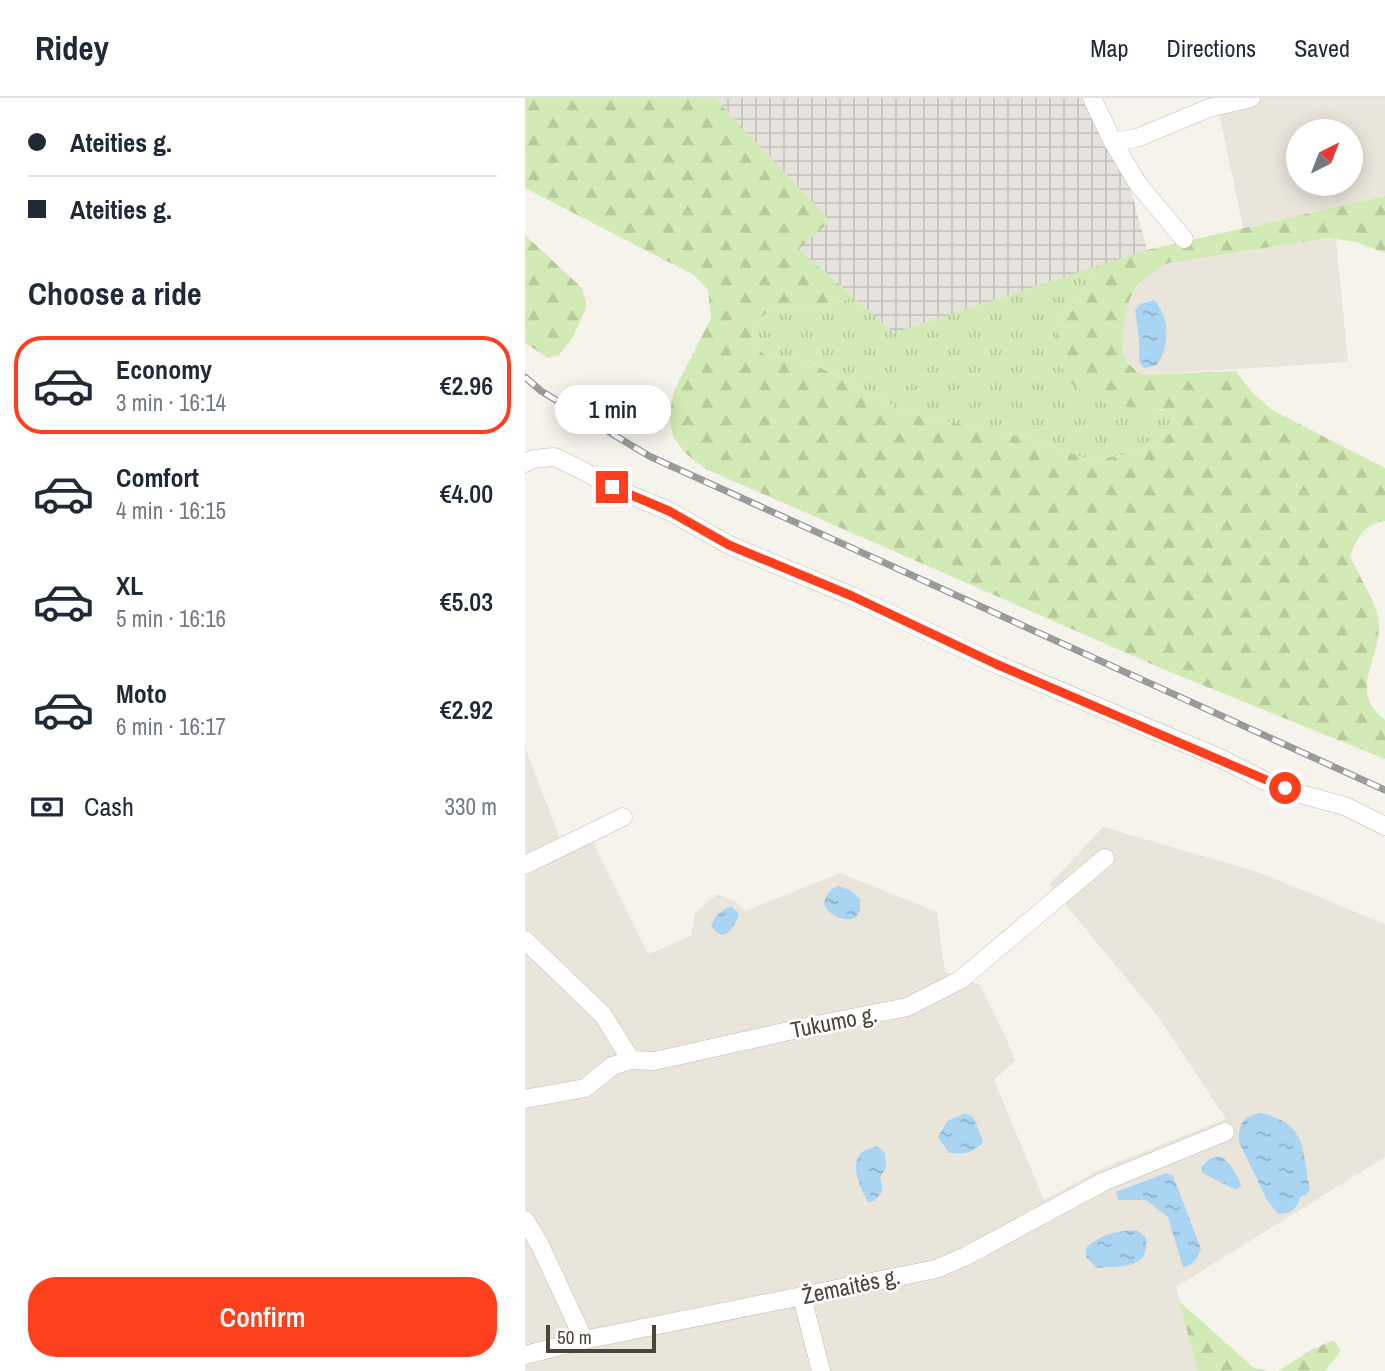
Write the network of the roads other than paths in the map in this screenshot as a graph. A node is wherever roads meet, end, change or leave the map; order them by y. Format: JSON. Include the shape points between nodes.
{"nodes":[{"id":1,"x":1092,"y":98,"type":"edge"},
{"id":2,"x":1251,"y":98,"type":"edge"},
{"id":3,"x":1113,"y":142,"type":"junction"},
{"id":4,"x":1184,"y":239,"type":"dead end"},
{"id":5,"x":525,"y":463,"type":"edge"},
{"id":6,"x":623,"y":817,"type":"dead end"},
{"id":7,"x":1385,"y":826,"type":"edge"},
{"id":8,"x":1105,"y":858,"type":"dead end"},
{"id":9,"x":525,"y":865,"type":"edge"},
{"id":10,"x":525,"y":940,"type":"edge"},
{"id":11,"x":631,"y":1060,"type":"junction"},
{"id":12,"x":525,"y":1099,"type":"edge"},
{"id":13,"x":1225,"y":1132,"type":"dead end"},
{"id":14,"x":525,"y":1220,"type":"edge"},
{"id":15,"x":801,"y":1297,"type":"junction"},
{"id":16,"x":584,"y":1340,"type":"junction"},
{"id":17,"x":525,"y":1355,"type":"edge"},
{"id":18,"x":821,"y":1371,"type":"edge"}],
"edges":[{"from":1,"to":3,"type":"street"},
{"from":2,"to":3,"type":"street"},
{"from":3,"to":4,"type":"street","via":[[1138,184]]},
{"from":5,"to":7,"type":"street","via":[[554,457],[729,545],[996,664],[1265,780],[1345,806]]},
{"from":6,"to":9,"type":"street"},
{"from":8,"to":11,"type":"street","name":"Tukumo g.","via":[[960,980],[907,1007],[654,1061]]},
{"from":10,"to":11,"type":"street","via":[[603,1015]]},
{"from":11,"to":12,"type":"street","name":"Tukumo g.","via":[[612,1066],[585,1088]]},
{"from":13,"to":15,"type":"street","name":"Žemaitės g.","via":[[1103,1182],[936,1269]]},
{"from":14,"to":16,"type":"street"},
{"from":15,"to":16,"type":"street","name":"Žemaitės g."},
{"from":15,"to":18,"type":"street"},
{"from":16,"to":17,"type":"street","name":"Žemaitės g."}]}
